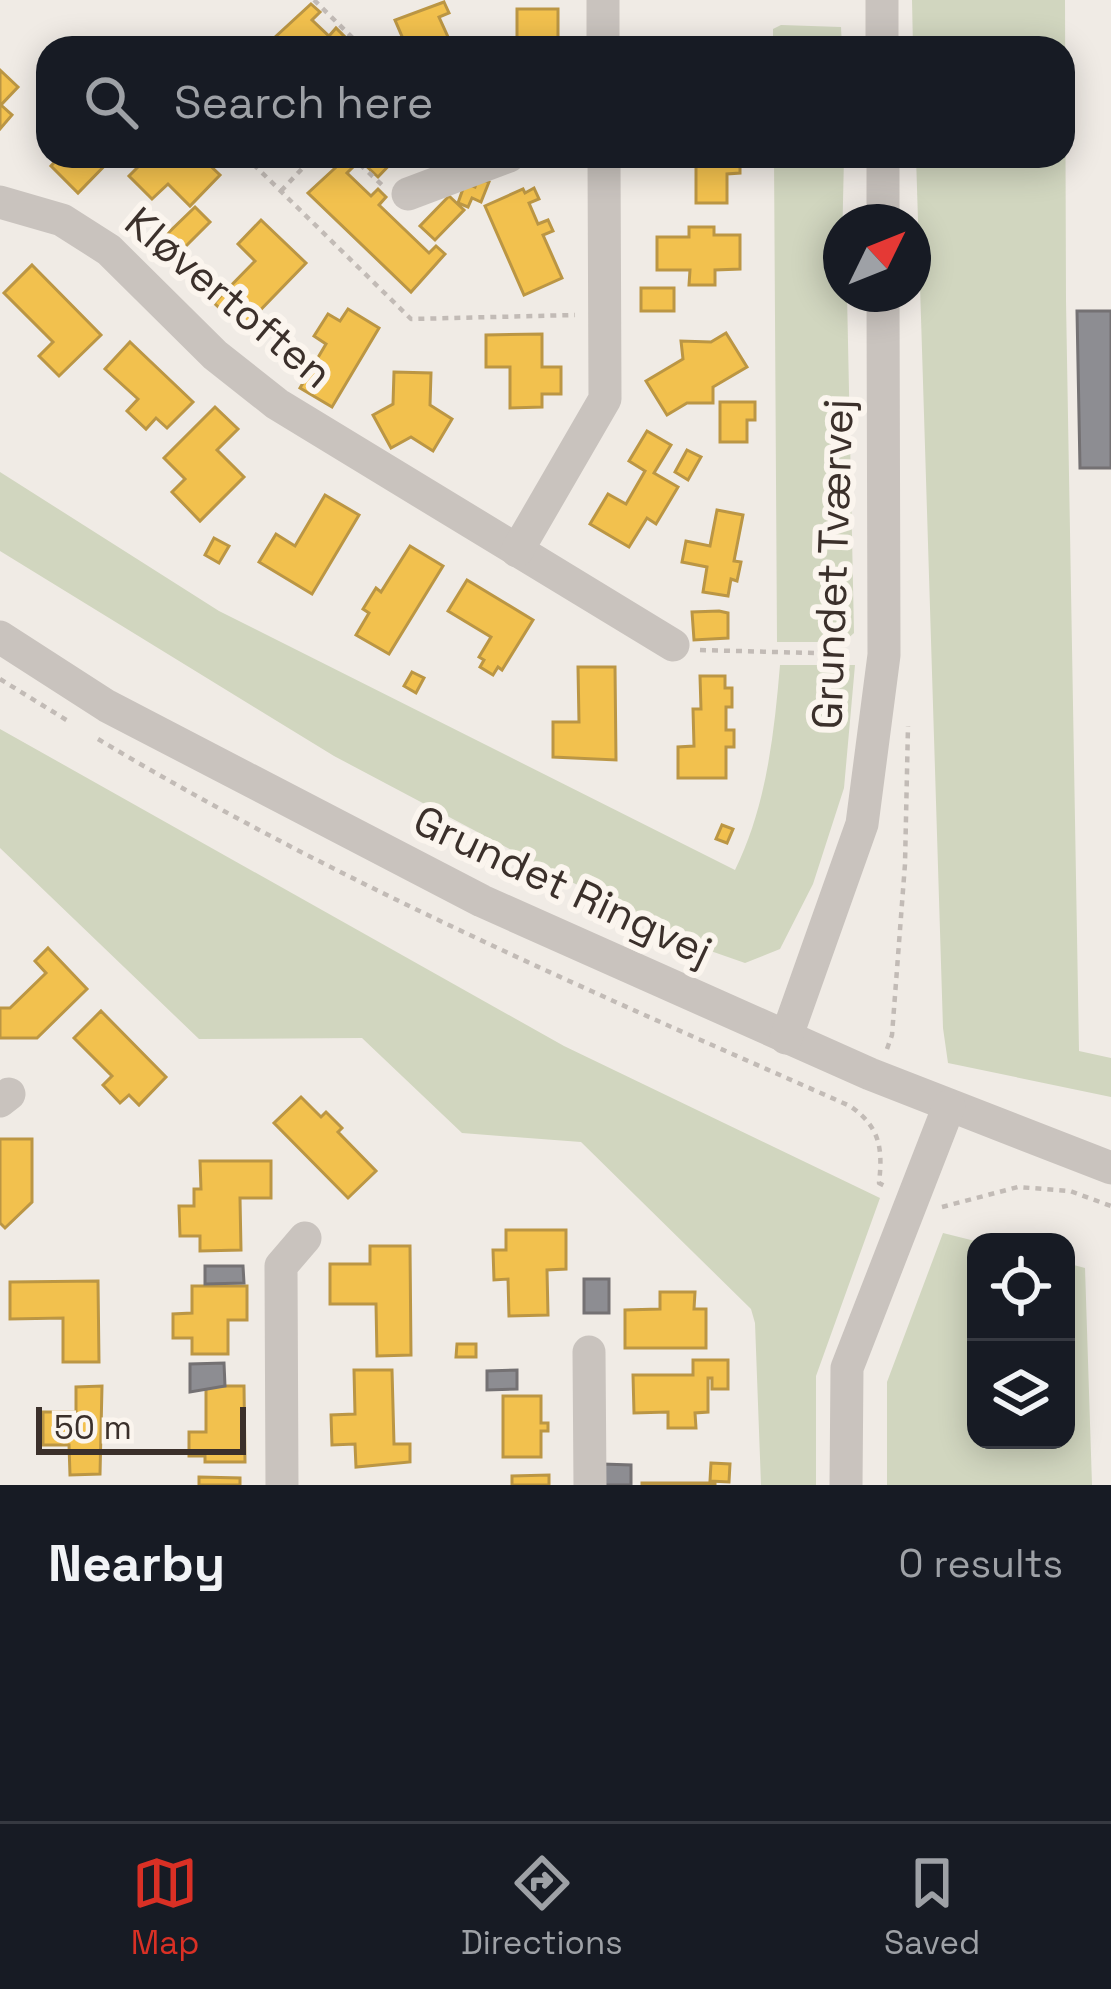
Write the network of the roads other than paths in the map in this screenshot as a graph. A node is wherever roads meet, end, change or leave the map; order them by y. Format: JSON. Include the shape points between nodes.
{"nodes":[{"id":1,"x":602,"y":0,"type":"edge"},
{"id":2,"x":882,"y":0,"type":"edge"},
{"id":3,"x":603,"y":36,"type":"edge"},
{"id":4,"x":883,"y":36,"type":"edge"},
{"id":5,"x":477,"y":168,"type":"edge"},
{"id":6,"x":604,"y":168,"type":"edge"},
{"id":7,"x":883,"y":168,"type":"edge"},
{"id":8,"x":408,"y":194,"type":"dead end"},
{"id":9,"x":0,"y":202,"type":"edge"},
{"id":10,"x":883,"y":204,"type":"edge"},
{"id":11,"x":883,"y":312,"type":"edge"},
{"id":12,"x":517,"y":551,"type":"junction"},
{"id":13,"x":0,"y":638,"type":"edge"},
{"id":14,"x":674,"y":645,"type":"road end"},
{"id":15,"x":786,"y":1038,"type":"junction"},
{"id":16,"x":949,"y":1106,"type":"junction"},
{"id":17,"x":1111,"y":1168,"type":"edge"},
{"id":18,"x":305,"y":1238,"type":"dead end"},
{"id":19,"x":589,"y":1352,"type":"dead end"},
{"id":20,"x":282,"y":1485,"type":"edge"},
{"id":21,"x":590,"y":1485,"type":"edge"},
{"id":22,"x":846,"y":1485,"type":"edge"}],
"edges":[{"from":1,"to":3,"type":"street"},
{"from":2,"to":4,"type":"street"},
{"from":5,"to":8,"type":"street"},
{"from":6,"to":12,"type":"street","via":[[604,399]]},
{"from":7,"to":10,"type":"street"},
{"from":9,"to":12,"type":"street","name":"Kløvertoften","via":[[62,220],[109,250],[214,355],[277,404]]},
{"from":11,"to":15,"type":"street","name":"Grundet Tværvej","via":[[884,655],[862,824]]},
{"from":12,"to":14,"type":"street","name":"Kløvertoften"},
{"from":13,"to":15,"type":"street","name":"Grundet Ringvej","via":[[107,706],[482,902]]},
{"from":15,"to":16,"type":"street","name":"Grundet Ringvej"},
{"from":16,"to":17,"type":"street","name":"Grundet Ringvej"},
{"from":16,"to":22,"type":"street","via":[[848,1368]]},
{"from":18,"to":20,"type":"street","via":[[281,1266]]},
{"from":19,"to":21,"type":"street"}]}
